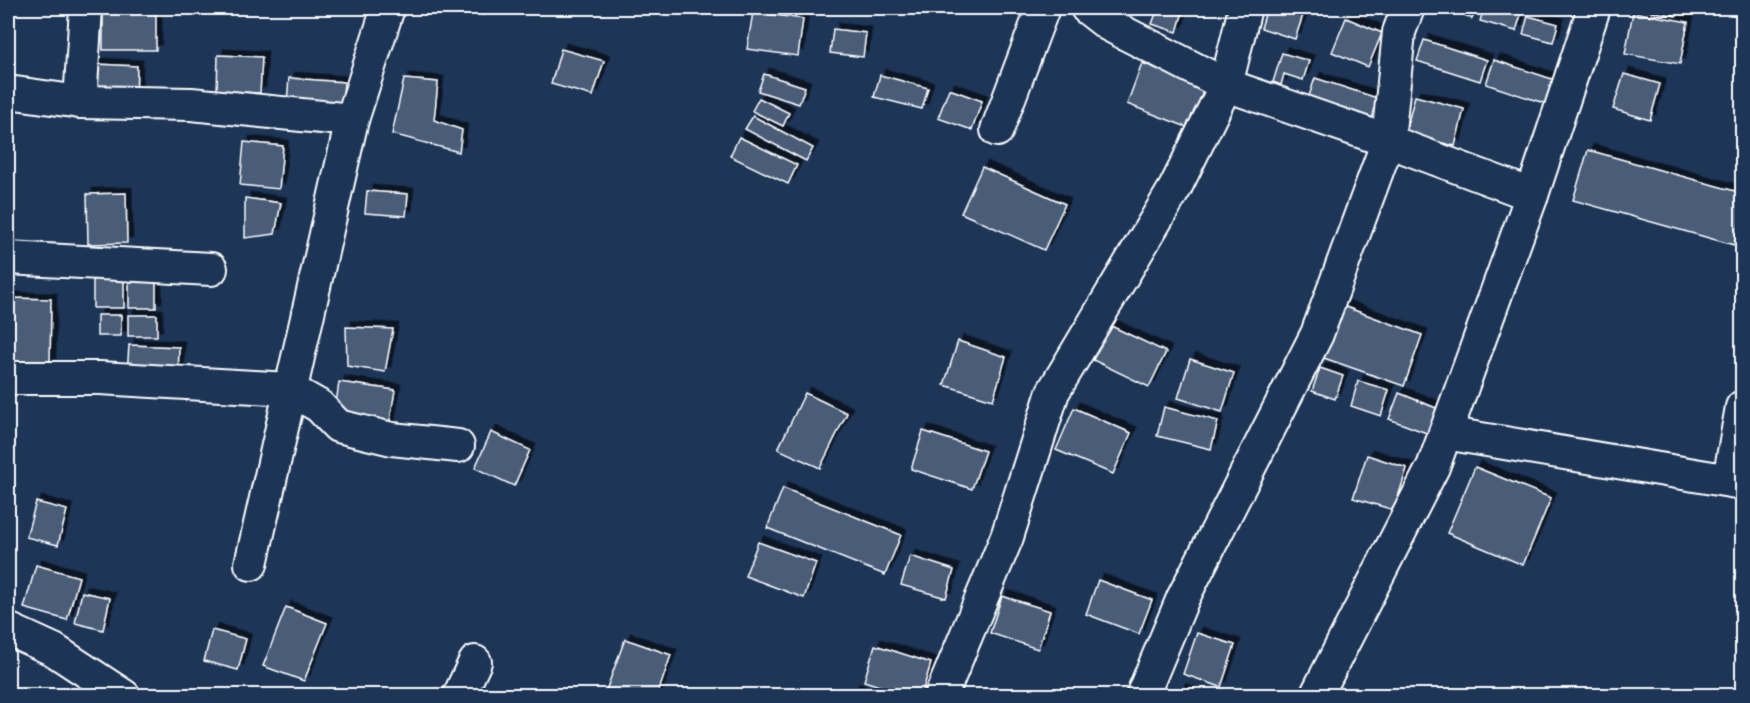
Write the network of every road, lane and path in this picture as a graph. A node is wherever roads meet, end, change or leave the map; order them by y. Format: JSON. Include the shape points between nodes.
{"nodes":[{"id":1,"x":86,"y":8,"type":"edge"},
{"id":2,"x":388,"y":8,"type":"edge"},
{"id":3,"x":1043,"y":8,"type":"edge"},
{"id":4,"x":1087,"y":8,"type":"edge"},
{"id":5,"x":1245,"y":8,"type":"edge"},
{"id":6,"x":1408,"y":8,"type":"edge"},
{"id":7,"x":1594,"y":8,"type":"edge"},
{"id":8,"x":1226,"y":85,"type":"junction"},
{"id":9,"x":8,"y":92,"type":"edge"},
{"id":10,"x":80,"y":102,"type":"junction"},
{"id":11,"x":352,"y":120,"type":"junction"},
{"id":12,"x":997,"y":130,"type":"dead end"},
{"id":13,"x":1388,"y":141,"type":"junction"},
{"id":14,"x":1532,"y":195,"type":"junction"},
{"id":15,"x":8,"y":258,"type":"edge"},
{"id":16,"x":211,"y":269,"type":"dead end"},
{"id":17,"x":8,"y":378,"type":"edge"},
{"id":18,"x":289,"y":389,"type":"junction"},
{"id":19,"x":1743,"y":407,"type":"edge"},
{"id":20,"x":1445,"y":433,"type":"junction"},
{"id":21,"x":458,"y":446,"type":"dead end"},
{"id":22,"x":1736,"y":481,"type":"edge"},
{"id":23,"x":251,"y":564,"type":"dead end"},
{"id":24,"x":8,"y":629,"type":"edge"},
{"id":25,"x":475,"y":662,"type":"dead end"},
{"id":26,"x":124,"y":696,"type":"edge"},
{"id":27,"x":459,"y":696,"type":"edge"},
{"id":28,"x":941,"y":696,"type":"edge"},
{"id":29,"x":1142,"y":696,"type":"edge"},
{"id":30,"x":1316,"y":696,"type":"edge"}],
"edges":[{"from":1,"to":10,"type":"street"},
{"from":2,"to":11,"type":"street"},
{"from":3,"to":12,"type":"street"},
{"from":4,"to":8,"type":"street","via":[[1109,26]]},
{"from":5,"to":8,"type":"street"},
{"from":6,"to":13,"type":"street","via":[[1400,32]]},
{"from":7,"to":14,"type":"street"},
{"from":8,"to":13,"type":"street"},
{"from":8,"to":28,"type":"street","via":[[1175,188],[1053,392],[1007,537]]},
{"from":9,"to":10,"type":"street"},
{"from":10,"to":11,"type":"street","via":[[191,104]]},
{"from":11,"to":18,"type":"street"},
{"from":13,"to":14,"type":"street"},
{"from":13,"to":29,"type":"street","via":[[1317,334],[1183,598]]},
{"from":14,"to":20,"type":"street"},
{"from":15,"to":16,"type":"street"},
{"from":17,"to":18,"type":"street","via":[[100,378]]},
{"from":18,"to":21,"type":"street","via":[[319,405],[338,426],[392,439]]},
{"from":18,"to":23,"type":"street"},
{"from":19,"to":22,"type":"street"},
{"from":20,"to":22,"type":"street"},
{"from":20,"to":30,"type":"street","via":[[1432,467]]},
{"from":24,"to":26,"type":"street","via":[[54,650]]},
{"from":25,"to":27,"type":"street"}]}
